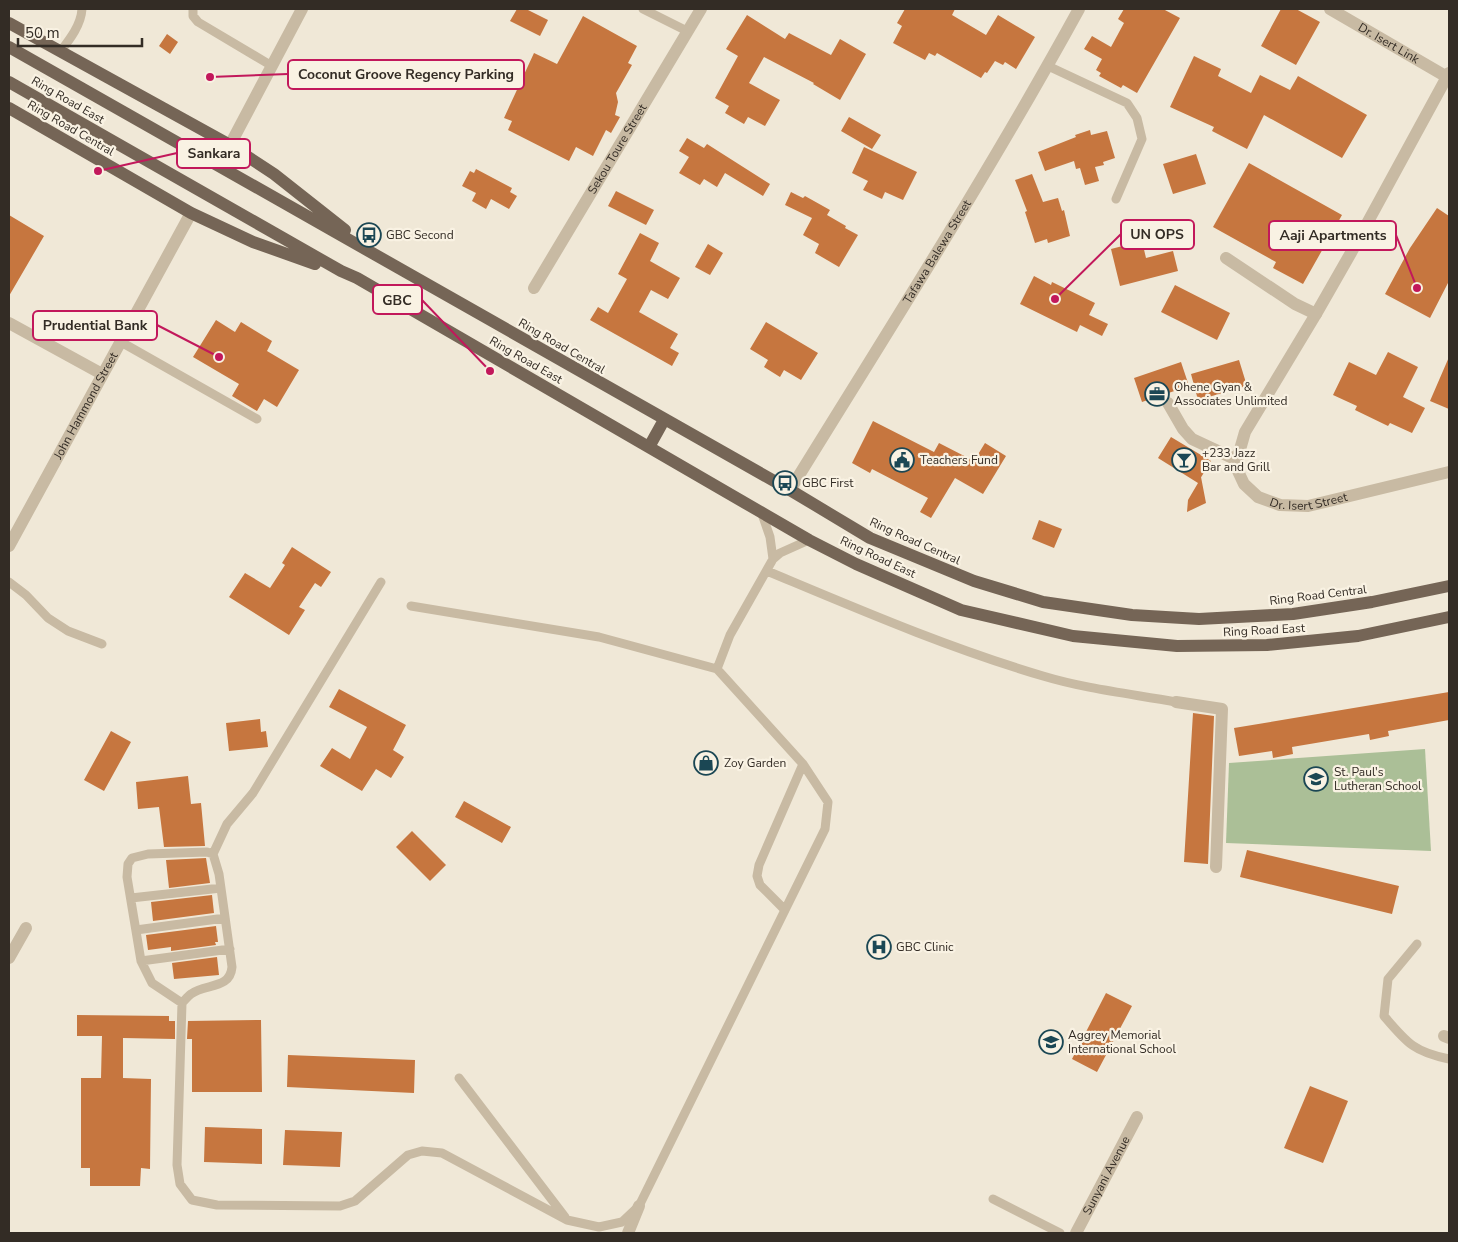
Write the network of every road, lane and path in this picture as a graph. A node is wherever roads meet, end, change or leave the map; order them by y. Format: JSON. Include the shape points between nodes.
{"nodes":[{"id":1,"x":82,"y":9,"type":"edge"},
{"id":2,"x":193,"y":9,"type":"edge"},
{"id":3,"x":302,"y":9,"type":"edge"},
{"id":4,"x":643,"y":9,"type":"edge"},
{"id":5,"x":700,"y":9,"type":"edge"},
{"id":6,"x":1079,"y":9,"type":"edge"},
{"id":7,"x":1330,"y":9,"type":"edge"},
{"id":8,"x":9,"y":23,"type":"edge"},
{"id":9,"x":687,"y":31,"type":"junction"},
{"id":10,"x":9,"y":47,"type":"edge"},
{"id":11,"x":60,"y":52,"type":"junction"},
{"id":12,"x":272,"y":66,"type":"junction"},
{"id":13,"x":1048,"y":66,"type":"junction"},
{"id":14,"x":1448,"y":75,"type":"edge"},
{"id":15,"x":9,"y":82,"type":"edge"},
{"id":16,"x":9,"y":108,"type":"edge"},
{"id":17,"x":114,"y":142,"type":"joint"},
{"id":18,"x":230,"y":146,"type":"junction"},
{"id":19,"x":1116,"y":200,"type":"dead end"},
{"id":20,"x":191,"y":213,"type":"junction"},
{"id":21,"x":376,"y":255,"type":"junction"},
{"id":22,"x":1226,"y":258,"type":"dead end"},
{"id":23,"x":357,"y":278,"type":"junction"},
{"id":24,"x":534,"y":288,"type":"dead end"},
{"id":25,"x":1316,"y":314,"type":"junction"},
{"id":26,"x":9,"y":323,"type":"edge"},
{"id":27,"x":120,"y":342,"type":"junction"},
{"id":28,"x":102,"y":374,"type":"junction"},
{"id":29,"x":1168,"y":403,"type":"dead end"},
{"id":30,"x":257,"y":419,"type":"dead end"},
{"id":31,"x":664,"y":420,"type":"junction"},
{"id":32,"x":649,"y":447,"type":"junction"},
{"id":33,"x":1237,"y":460,"type":"junction"},
{"id":34,"x":1449,"y":472,"type":"edge"},
{"id":35,"x":790,"y":490,"type":"junction"},
{"id":36,"x":761,"y":510,"type":"junction"},
{"id":37,"x":809,"y":540,"type":"junction"},
{"id":38,"x":9,"y":546,"type":"edge"},
{"id":39,"x":773,"y":559,"type":"junction"},
{"id":40,"x":766,"y":571,"type":"junction"},
{"id":41,"x":9,"y":582,"type":"edge"},
{"id":42,"x":381,"y":582,"type":"dead end"},
{"id":43,"x":1449,"y":586,"type":"edge"},
{"id":44,"x":411,"y":606,"type":"dead end"},
{"id":45,"x":1449,"y":618,"type":"edge"},
{"id":46,"x":102,"y":644,"type":"dead end"},
{"id":47,"x":717,"y":669,"type":"junction"},
{"id":48,"x":1176,"y":702,"type":"joint"},
{"id":49,"x":803,"y":764,"type":"junction"},
{"id":50,"x":213,"y":854,"type":"junction"},
{"id":51,"x":1216,"y":867,"type":"dead end"},
{"id":52,"x":221,"y":888,"type":"junction"},
{"id":53,"x":130,"y":898,"type":"junction"},
{"id":54,"x":785,"y":910,"type":"junction"},
{"id":55,"x":226,"y":918,"type":"junction"},
{"id":56,"x":26,"y":928,"type":"dead end"},
{"id":57,"x":136,"y":930,"type":"junction"},
{"id":58,"x":1417,"y":944,"type":"dead end"},
{"id":59,"x":230,"y":949,"type":"junction"},
{"id":60,"x":9,"y":958,"type":"edge"},
{"id":61,"x":141,"y":961,"type":"junction"},
{"id":62,"x":182,"y":1003,"type":"junction"},
{"id":63,"x":1449,"y":1059,"type":"edge"},
{"id":64,"x":459,"y":1078,"type":"dead end"},
{"id":65,"x":1137,"y":1117,"type":"dead end"},
{"id":66,"x":993,"y":1199,"type":"dead end"},
{"id":67,"x":639,"y":1206,"type":"junction"},
{"id":68,"x":567,"y":1220,"type":"junction"},
{"id":69,"x":628,"y":1233,"type":"edge"},
{"id":70,"x":1060,"y":1233,"type":"edge"},
{"id":71,"x":1076,"y":1233,"type":"edge"}],
"edges":[{"from":1,"to":11,"type":"lane","via":[[72,36]]},
{"from":2,"to":12,"type":"lane","via":[[193,16],[198,22]]},
{"from":3,"to":12,"type":"street"},
{"from":4,"to":9,"type":"lane"},
{"from":5,"to":9,"type":"street","name":"Sekou Toure Street"},
{"from":6,"to":13,"type":"street","name":"Tafawa Balewa Street"},
{"from":7,"to":14,"type":"street","name":"Dr. Isert Link"},
{"from":8,"to":11,"type":"main road","name":"Ring Road Central"},
{"from":9,"to":24,"type":"street","name":"Sekou Toure Street"},
{"from":10,"to":21,"type":"main road","name":"Ring Road Central"},
{"from":11,"to":18,"type":"main road","name":"Ring Road Central"},
{"from":12,"to":18,"type":"street"},
{"from":13,"to":19,"type":"lane","via":[[1127,104],[1138,118],[1142,139]]},
{"from":13,"to":35,"type":"street","name":"Tafawa Balewa Street"},
{"from":14,"to":25,"type":"street"},
{"from":15,"to":17,"type":"main road","name":"Ring Road East"},
{"from":16,"to":20,"type":"main road","name":"Ring Road Central"},
{"from":17,"to":23,"type":"main road","name":"Ring Road Central"},
{"from":18,"to":21,"type":"main road","name":"Ring Road Central","via":[[274,174]]},
{"from":20,"to":23,"type":"main road","name":"Ring Road Central","via":[[253,242]]},
{"from":20,"to":27,"type":"street","name":"John Hammond Street"},
{"from":21,"to":31,"type":"main road","name":"Ring Road Central"},
{"from":22,"to":25,"type":"street","via":[[1295,304]]},
{"from":23,"to":32,"type":"main road","name":"Ring Road East"},
{"from":25,"to":33,"type":"street","via":[[1244,432]]},
{"from":26,"to":28,"type":"street"},
{"from":27,"to":28,"type":"street","name":"John Hammond Street"},
{"from":27,"to":30,"type":"lane"},
{"from":28,"to":38,"type":"street","name":"John Hammond Street"},
{"from":29,"to":33,"type":"street","via":[[1192,438]]},
{"from":31,"to":32,"type":"main road"},
{"from":31,"to":35,"type":"main road","name":"Ring Road Central"},
{"from":32,"to":36,"type":"main road","name":"Ring Road East"},
{"from":33,"to":34,"type":"street","name":"Dr. Isert Street","via":[[1237,469],[1244,484],[1258,497],[1280,505],[1308,506]]},
{"from":35,"to":43,"type":"main road","name":"Ring Road Central","via":[[870,538],[974,582],[1043,602],[1132,615],[1199,619],[1293,614]]},
{"from":36,"to":37,"type":"main road","name":"Ring Road East"},
{"from":36,"to":39,"type":"lane"},
{"from":37,"to":39,"type":"lane"},
{"from":37,"to":45,"type":"main road","name":"Ring Road East","via":[[961,610],[1073,636],[1177,646],[1267,645],[1358,636]]},
{"from":39,"to":40,"type":"lane"},
{"from":40,"to":47,"type":"lane","via":[[730,635]]},
{"from":40,"to":48,"type":"lane","via":[[916,633],[1044,676]]},
{"from":41,"to":46,"type":"lane","via":[[48,618],[68,631]]},
{"from":42,"to":50,"type":"lane","via":[[253,793],[227,824]]},
{"from":44,"to":47,"type":"lane","via":[[599,637]]},
{"from":47,"to":49,"type":"lane"},
{"from":48,"to":51,"type":"street","via":[[1222,709]]},
{"from":49,"to":54,"type":"lane","via":[[828,802],[825,829]]},
{"from":49,"to":54,"type":"lane","via":[[756,876],[760,885]]},
{"from":50,"to":52,"type":"lane"},
{"from":50,"to":53,"type":"lane","via":[[148,854],[132,858],[127,877]]},
{"from":52,"to":53,"type":"lane"},
{"from":52,"to":55,"type":"lane"},
{"from":53,"to":57,"type":"lane"},
{"from":54,"to":67,"type":"lane"},
{"from":55,"to":57,"type":"lane"},
{"from":55,"to":59,"type":"lane"},
{"from":56,"to":60,"type":"street"},
{"from":57,"to":61,"type":"lane"},
{"from":58,"to":63,"type":"lane","via":[[1388,979],[1384,1016],[1420,1052]]},
{"from":59,"to":61,"type":"lane"},
{"from":59,"to":62,"type":"lane","via":[[231,974],[225,982],[190,994]]},
{"from":61,"to":62,"type":"lane","via":[[152,983]]},
{"from":62,"to":68,"type":"lane","via":[[177,1165],[180,1184],[192,1200],[217,1205],[340,1206],[355,1201],[408,1154],[422,1151],[442,1153]]},
{"from":64,"to":68,"type":"lane"},
{"from":65,"to":71,"type":"street","name":"Sunyani Avenue"},
{"from":66,"to":70,"type":"lane"},
{"from":67,"to":68,"type":"lane","via":[[622,1222],[599,1227]]},
{"from":67,"to":69,"type":"street"}]}
